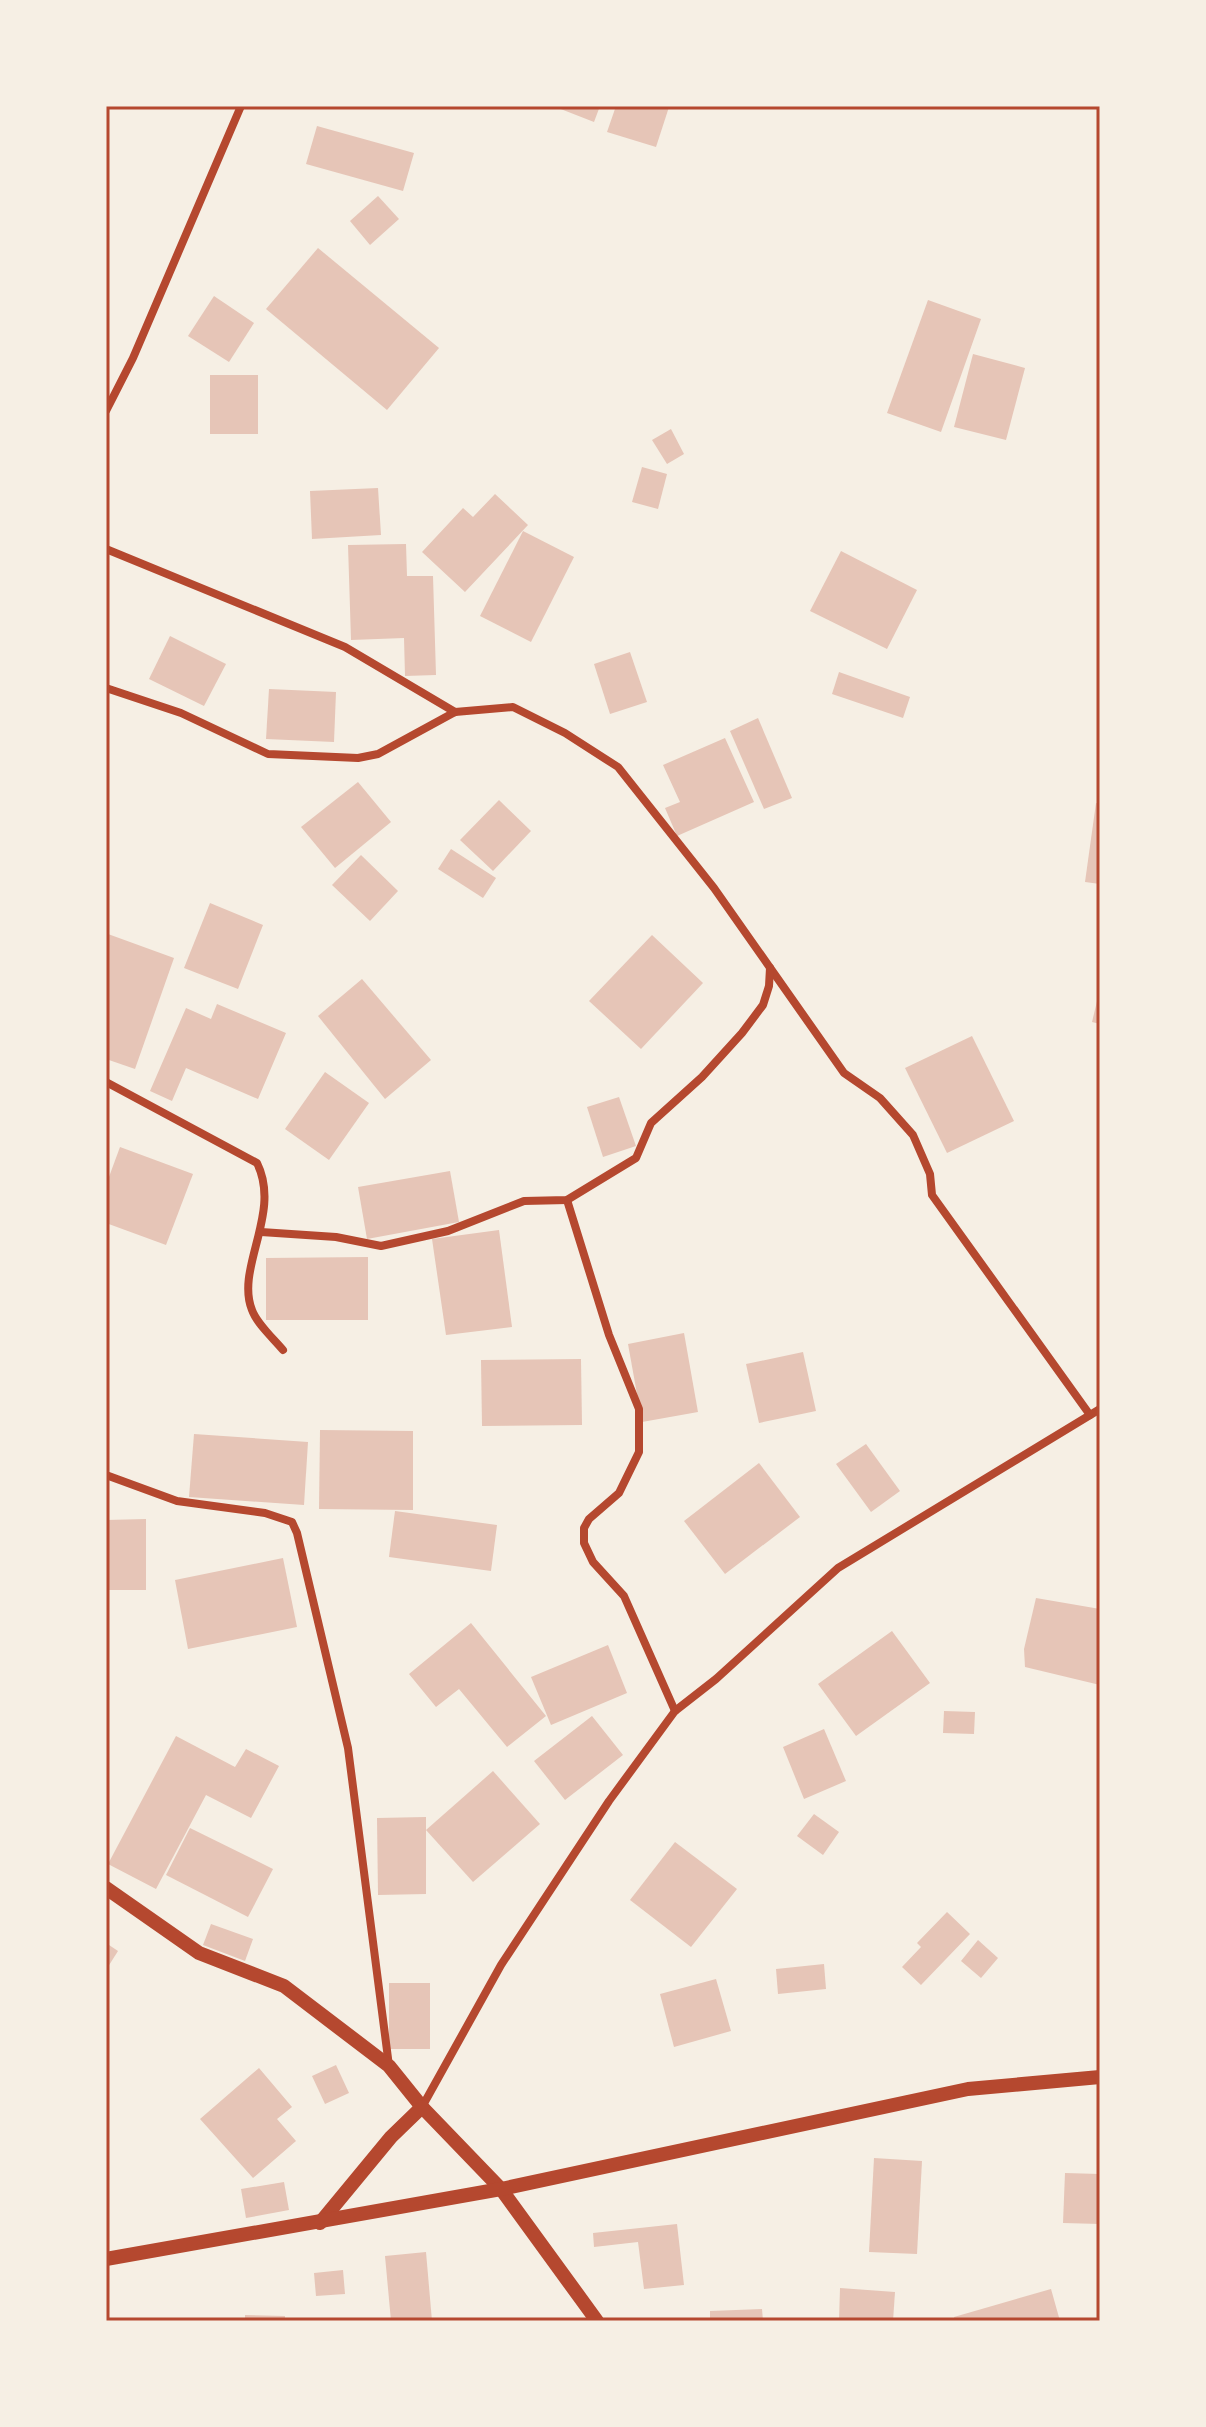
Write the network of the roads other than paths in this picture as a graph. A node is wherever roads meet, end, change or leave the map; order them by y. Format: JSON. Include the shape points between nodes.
{"nodes":[{"id":1,"x":241,"y":106,"type":"edge"},
{"id":2,"x":106,"y":411,"type":"edge"},
{"id":3,"x":106,"y":549,"type":"edge"},
{"id":4,"x":106,"y":688,"type":"edge"},
{"id":5,"x":455,"y":712,"type":"junction"},
{"id":6,"x":770,"y":968,"type":"junction"},
{"id":7,"x":106,"y":1082,"type":"edge"},
{"id":8,"x":567,"y":1200,"type":"junction"},
{"id":9,"x":261,"y":1232,"type":"junction"},
{"id":10,"x":283,"y":1350,"type":"dead end"},
{"id":11,"x":1100,"y":1409,"type":"edge"},
{"id":12,"x":1090,"y":1415,"type":"junction"},
{"id":13,"x":106,"y":1475,"type":"edge"},
{"id":14,"x":675,"y":1711,"type":"junction"},
{"id":15,"x":106,"y":1888,"type":"edge"},
{"id":16,"x":389,"y":2066,"type":"junction"},
{"id":17,"x":1100,"y":2077,"type":"edge"},
{"id":18,"x":422,"y":2107,"type":"junction"},
{"id":19,"x":501,"y":2189,"type":"junction"},
{"id":20,"x":320,"y":2223,"type":"junction"},
{"id":21,"x":106,"y":2259,"type":"edge"},
{"id":22,"x":597,"y":2321,"type":"edge"}],
"edges":[{"from":1,"to":2,"type":"street"},
{"from":3,"to":5,"type":"street","via":[[345,647]]},
{"from":4,"to":5,"type":"street","via":[[181,713],[268,754],[378,754]]},
{"from":5,"to":6,"type":"street","via":[[513,707],[618,767]]},
{"from":6,"to":8,"type":"street","via":[[763,1005],[702,1077],[651,1123],[636,1158]]},
{"from":6,"to":12,"type":"street","via":[[844,1073],[880,1098],[913,1135],[930,1174],[932,1195]]},
{"from":7,"to":9,"type":"street","via":[[257,1163],[264,1178]]},
{"from":8,"to":9,"type":"street","via":[[524,1201],[448,1231],[381,1246]]},
{"from":8,"to":14,"type":"street","via":[[609,1335],[639,1409],[639,1452],[619,1493],[589,1519],[584,1543],[593,1562],[624,1596]]},
{"from":9,"to":10,"type":"street","via":[[246,1288],[252,1313]]},
{"from":11,"to":12,"type":"street"},
{"from":12,"to":14,"type":"street","via":[[838,1568]]},
{"from":13,"to":16,"type":"street","via":[[177,1501],[265,1513],[292,1522],[348,1748]]},
{"from":14,"to":18,"type":"street","via":[[501,1965]]},
{"from":15,"to":16,"type":"street","via":[[199,1953],[284,1986]]},
{"from":16,"to":18,"type":"street"},
{"from":17,"to":19,"type":"street","via":[[968,2089]]},
{"from":18,"to":19,"type":"street"},
{"from":18,"to":20,"type":"street"},
{"from":19,"to":20,"type":"street"},
{"from":19,"to":22,"type":"street"},
{"from":20,"to":21,"type":"street"}]}
